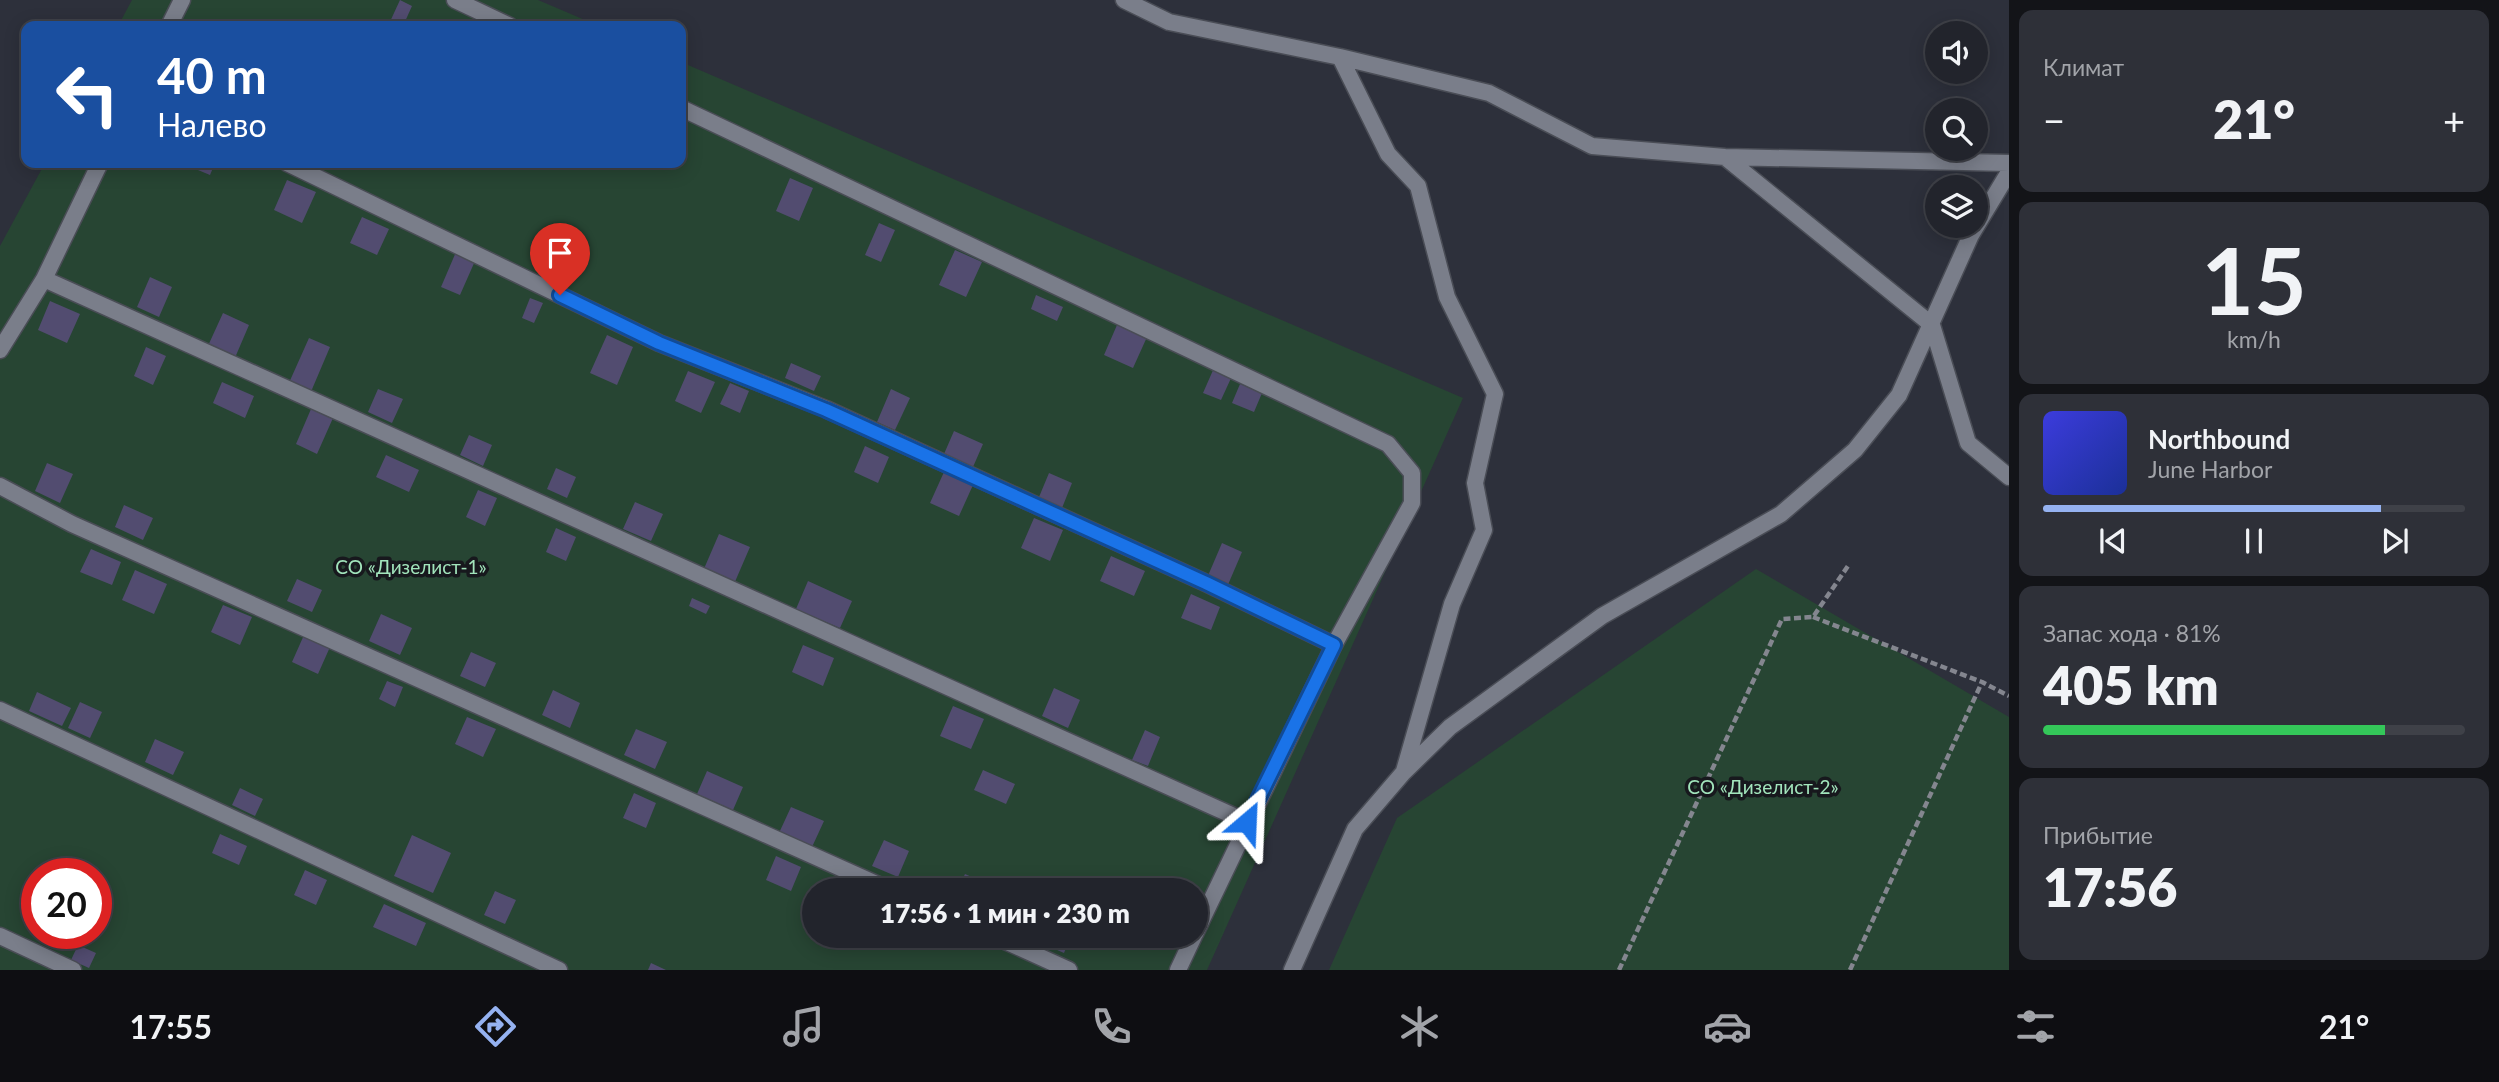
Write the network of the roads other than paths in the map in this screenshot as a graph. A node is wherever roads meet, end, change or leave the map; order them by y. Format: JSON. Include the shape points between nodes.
{"nodes":[{"id":1,"x":182,"y":0,"type":"edge"},
{"id":2,"x":455,"y":0,"type":"edge"},
{"id":3,"x":1124,"y":0,"type":"edge"},
{"id":4,"x":172,"y":21,"type":"edge"},
{"id":5,"x":499,"y":21,"type":"edge"},
{"id":6,"x":1340,"y":57,"type":"junction"},
{"id":7,"x":686,"y":110,"type":"edge"},
{"id":8,"x":1726,"y":156,"type":"junction"},
{"id":9,"x":2009,"y":163,"type":"edge"},
{"id":10,"x":98,"y":168,"type":"edge"},
{"id":11,"x":297,"y":168,"type":"edge"},
{"id":12,"x":2009,"y":172,"type":"edge"},
{"id":13,"x":44,"y":279,"type":"junction"},
{"id":14,"x":1932,"y":325,"type":"junction"},
{"id":15,"x":0,"y":350,"type":"edge"},
{"id":16,"x":2009,"y":477,"type":"edge"},
{"id":17,"x":0,"y":486,"type":"edge"},
{"id":18,"x":1334,"y":645,"type":"junction"},
{"id":19,"x":0,"y":709,"type":"edge"},
{"id":20,"x":1404,"y":773,"type":"junction"},
{"id":21,"x":1247,"y":822,"type":"junction"},
{"id":22,"x":863,"y":878,"type":"edge"},
{"id":23,"x":1208,"y":907,"type":"edge"},
{"id":24,"x":0,"y":936,"type":"edge"},
{"id":25,"x":1020,"y":948,"type":"edge"},
{"id":26,"x":1189,"y":948,"type":"edge"},
{"id":27,"x":73,"y":970,"type":"edge"},
{"id":28,"x":559,"y":970,"type":"edge"},
{"id":29,"x":1069,"y":970,"type":"edge"},
{"id":30,"x":1178,"y":970,"type":"edge"},
{"id":31,"x":1292,"y":970,"type":"edge"}],
"edges":[{"from":1,"to":4,"type":"lane"},
{"from":2,"to":5,"type":"lane"},
{"from":3,"to":6,"type":"lane","via":[[1169,22]]},
{"from":6,"to":8,"type":"lane","via":[[1489,93],[1592,146]]},
{"from":6,"to":20,"type":"lane","via":[[1388,154],[1418,186],[1447,297],[1495,394],[1475,484],[1484,530],[1452,604]]},
{"from":7,"to":18,"type":"lane","via":[[1388,444],[1412,473],[1412,503]]},
{"from":8,"to":9,"type":"lane"},
{"from":8,"to":14,"type":"lane"},
{"from":10,"to":13,"type":"lane"},
{"from":11,"to":18,"type":"lane","via":[[659,343],[826,410]]},
{"from":12,"to":14,"type":"lane","via":[[1971,235]]},
{"from":13,"to":15,"type":"lane"},
{"from":13,"to":21,"type":"lane"},
{"from":14,"to":16,"type":"lane","via":[[1968,443]]},
{"from":14,"to":20,"type":"lane","via":[[1899,395],[1855,450],[1781,514],[1602,616],[1450,727]]},
{"from":17,"to":22,"type":"lane","via":[[72,524]]},
{"from":18,"to":21,"type":"lane"},
{"from":19,"to":28,"type":"lane"},
{"from":20,"to":31,"type":"lane","via":[[1355,829]]},
{"from":21,"to":23,"type":"lane"},
{"from":24,"to":27,"type":"lane"},
{"from":25,"to":29,"type":"lane"},
{"from":26,"to":30,"type":"lane"}]}
